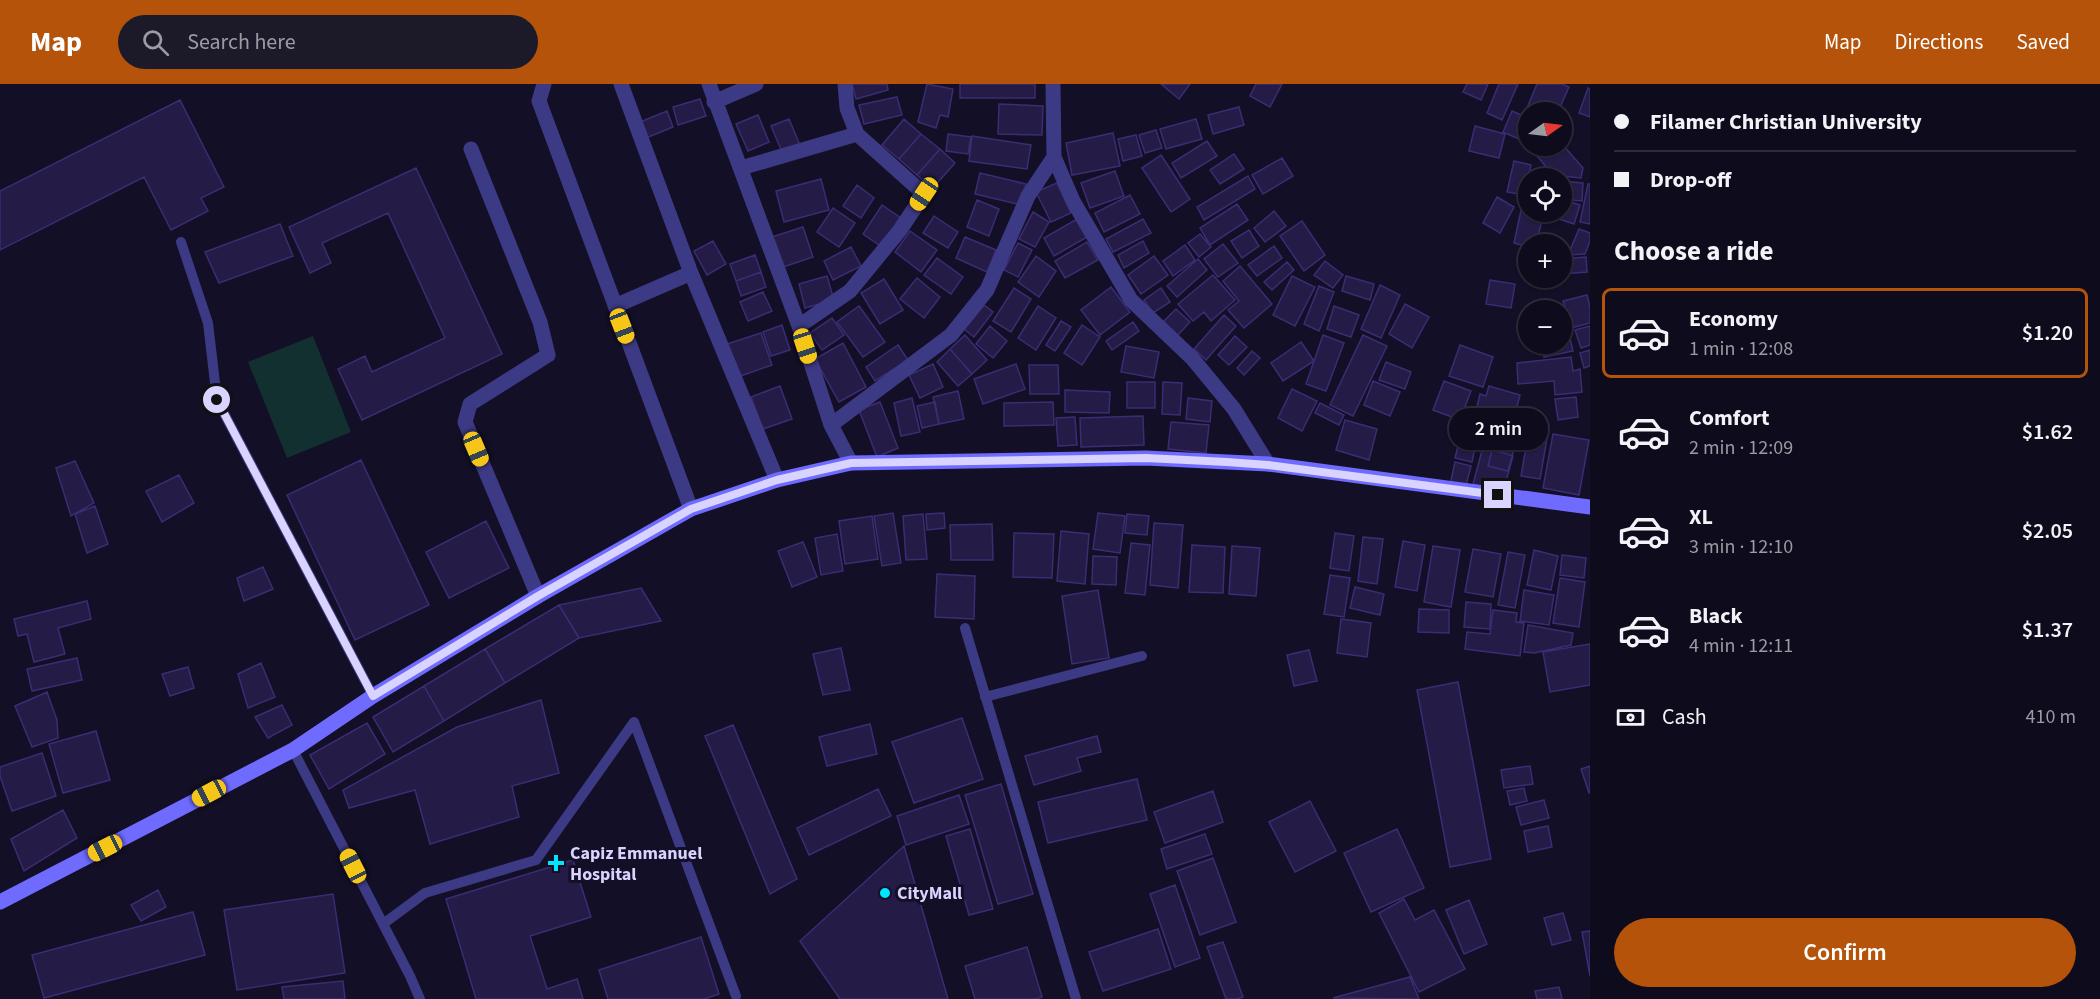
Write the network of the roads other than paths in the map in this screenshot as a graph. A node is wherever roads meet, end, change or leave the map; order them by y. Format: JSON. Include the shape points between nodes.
{"nodes":[{"id":1,"x":544,"y":84,"type":"edge"},
{"id":2,"x":621,"y":84,"type":"edge"},
{"id":3,"x":709,"y":84,"type":"edge"},
{"id":4,"x":756,"y":84,"type":"edge"},
{"id":5,"x":845,"y":84,"type":"edge"},
{"id":6,"x":1053,"y":84,"type":"edge"},
{"id":7,"x":714,"y":102,"type":"junction"},
{"id":8,"x":857,"y":134,"type":"junction"},
{"id":9,"x":471,"y":148,"type":"dead end"},
{"id":10,"x":1054,"y":157,"type":"junction"},
{"id":11,"x":741,"y":168,"type":"junction"},
{"id":12,"x":181,"y":242,"type":"dead end"},
{"id":13,"x":691,"y":273,"type":"junction"},
{"id":14,"x":615,"y":306,"type":"junction"},
{"id":15,"x":799,"y":326,"type":"junction"},
{"id":16,"x":831,"y":425,"type":"junction"},
{"id":17,"x":851,"y":463,"type":"junction"},
{"id":18,"x":1268,"y":465,"type":"junction"},
{"id":19,"x":777,"y":480,"type":"junction"},
{"id":20,"x":1590,"y":507,"type":"edge"},
{"id":21,"x":691,"y":509,"type":"junction"},
{"id":22,"x":538,"y":596,"type":"junction"},
{"id":23,"x":965,"y":628,"type":"dead end"},
{"id":24,"x":1142,"y":656,"type":"dead end"},
{"id":25,"x":373,"y":696,"type":"junction"},
{"id":26,"x":985,"y":698,"type":"junction"},
{"id":27,"x":293,"y":750,"type":"junction"},
{"id":28,"x":0,"y":902,"type":"edge"},
{"id":29,"x":383,"y":924,"type":"junction"},
{"id":30,"x":736,"y":996,"type":"dead end"},
{"id":31,"x":420,"y":999,"type":"edge"},
{"id":32,"x":1076,"y":999,"type":"edge"}],
"edges":[{"from":1,"to":14,"type":"street","via":[[539,101]]},
{"from":2,"to":13,"type":"street"},
{"from":3,"to":7,"type":"street"},
{"from":4,"to":7,"type":"street"},
{"from":5,"to":8,"type":"street","via":[[847,108]]},
{"from":6,"to":10,"type":"street"},
{"from":7,"to":11,"type":"street"},
{"from":8,"to":11,"type":"street"},
{"from":8,"to":15,"type":"street","via":[[924,194],[850,291]]},
{"from":9,"to":22,"type":"street","via":[[540,322],[548,355],[470,404],[465,422]]},
{"from":10,"to":16,"type":"street","via":[[1028,196],[987,290],[951,334]]},
{"from":10,"to":18,"type":"street","via":[[1073,201],[1131,300],[1192,358],[1227,400]]},
{"from":11,"to":15,"type":"street"},
{"from":12,"to":25,"type":"lane","via":[[208,323],[217,400]]},
{"from":13,"to":14,"type":"street"},
{"from":13,"to":19,"type":"street"},
{"from":14,"to":21,"type":"street"},
{"from":15,"to":16,"type":"street"},
{"from":16,"to":17,"type":"street"},
{"from":17,"to":18,"type":"street","via":[[1146,458]]},
{"from":17,"to":19,"type":"street"},
{"from":18,"to":20,"type":"street"},
{"from":19,"to":21,"type":"street"},
{"from":21,"to":22,"type":"street"},
{"from":22,"to":25,"type":"street"},
{"from":23,"to":26,"type":"lane"},
{"from":24,"to":26,"type":"lane"},
{"from":25,"to":27,"type":"street"},
{"from":26,"to":32,"type":"lane"},
{"from":27,"to":28,"type":"street"},
{"from":27,"to":29,"type":"lane"},
{"from":29,"to":30,"type":"lane","via":[[425,893],[536,860],[634,722]]},
{"from":29,"to":31,"type":"lane"}]}
